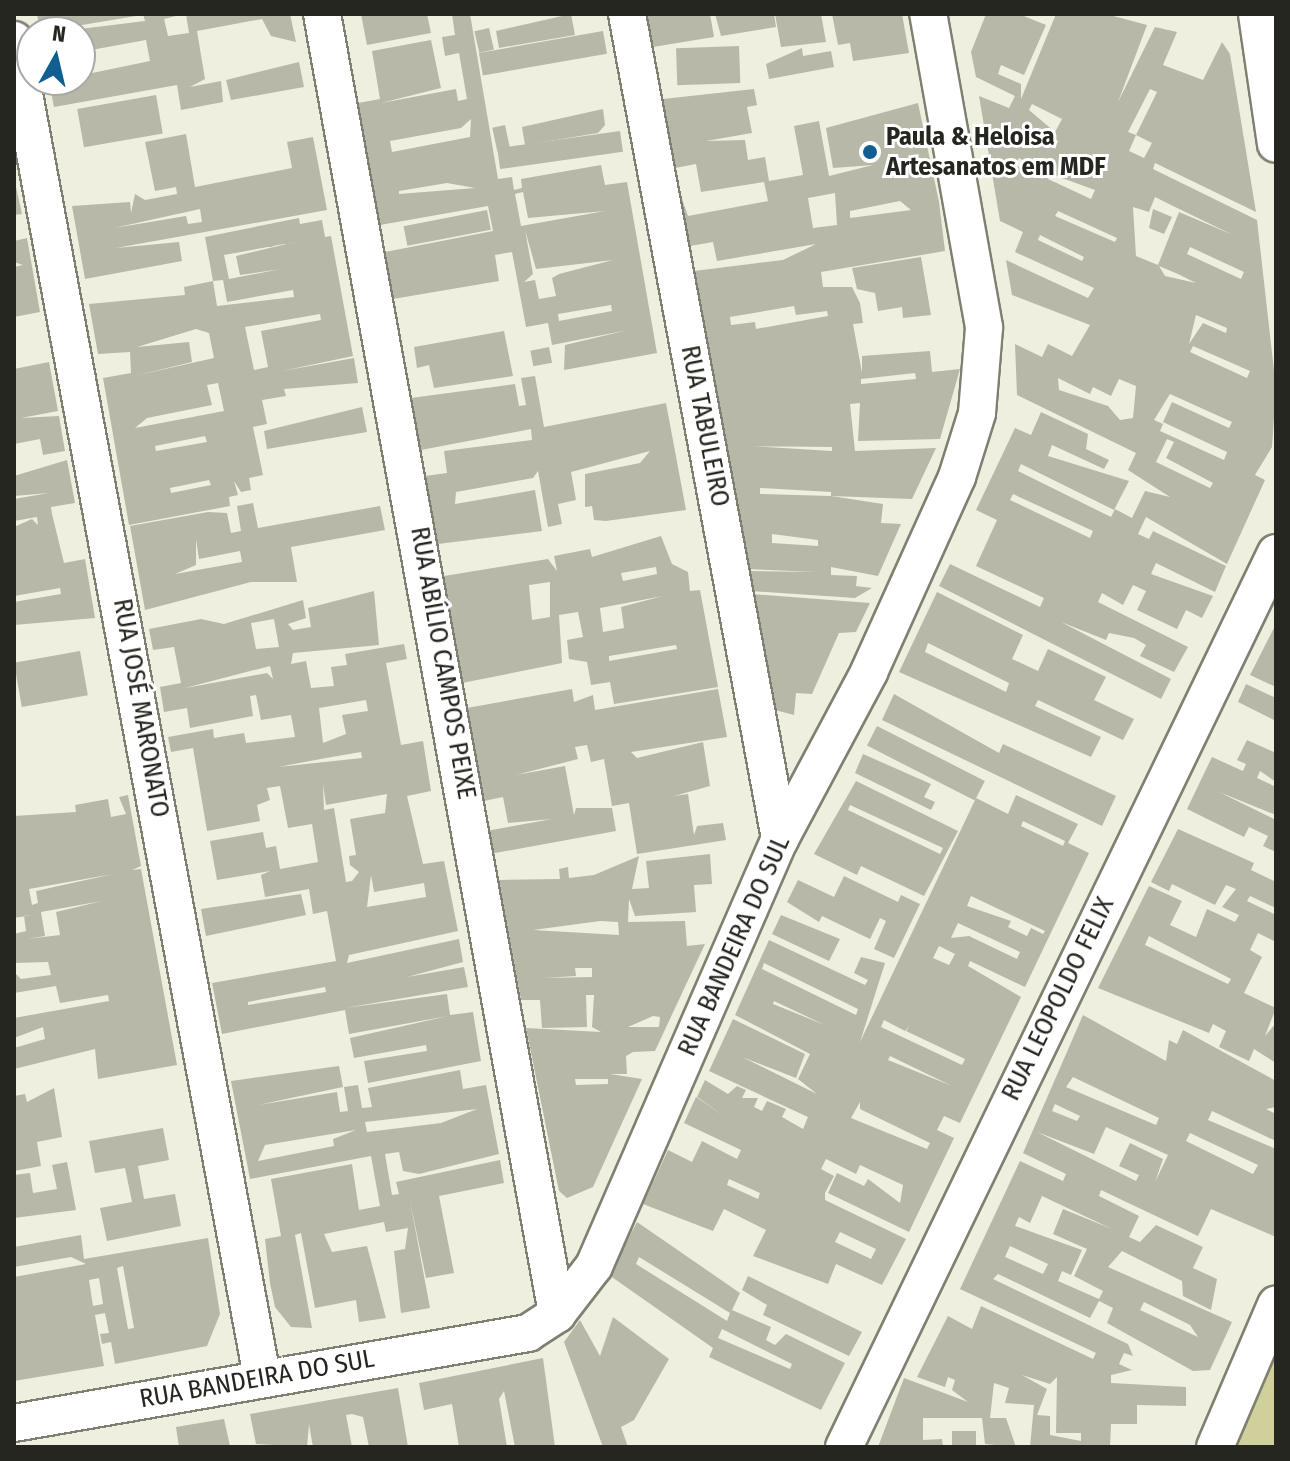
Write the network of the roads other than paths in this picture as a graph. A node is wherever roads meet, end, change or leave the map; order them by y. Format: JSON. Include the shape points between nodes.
{"nodes":[{"id":1,"x":322,"y":14,"type":"edge"},
{"id":2,"x":627,"y":14,"type":"edge"},
{"id":3,"x":1257,"y":14,"type":"edge"},
{"id":4,"x":934,"y":22,"type":"edge"},
{"id":5,"x":14,"y":40,"type":"edge"},
{"id":6,"x":1276,"y":144,"type":"edge"},
{"id":7,"x":1276,"y":553,"type":"edge"},
{"id":8,"x":780,"y":839,"type":"junction"},
{"id":9,"x":1276,"y":1305,"type":"edge"},
{"id":10,"x":557,"y":1314,"type":"junction"},
{"id":11,"x":262,"y":1377,"type":"junction"},
{"id":12,"x":14,"y":1423,"type":"edge"},
{"id":13,"x":844,"y":1447,"type":"edge"},
{"id":14,"x":1215,"y":1447,"type":"edge"}],
"edges":[{"from":1,"to":10,"type":"street","name":"RUA ABÍLIO CAMPOS PEIXE"},
{"from":2,"to":8,"type":"street","name":"RUA TABULEIRO"},
{"from":3,"to":6,"type":"street"},
{"from":4,"to":8,"type":"street","name":"RUA BANDEIRA DO SUL","via":[[984,327],[977,413],[957,477],[876,658]]},
{"from":5,"to":11,"type":"street","name":"RUA JOSÉ MARONATO"},
{"from":7,"to":13,"type":"street","name":"RUA LEOPOLDO FELIX"},
{"from":8,"to":10,"type":"street","name":"RUA BANDEIRA DO SUL","via":[[594,1266]]},
{"from":9,"to":14,"type":"street"},
{"from":10,"to":11,"type":"street","name":"RUA BANDEIRA DO SUL","via":[[528,1333]]},
{"from":11,"to":12,"type":"street","name":"RUA BANDEIRA DO SUL"}]}
